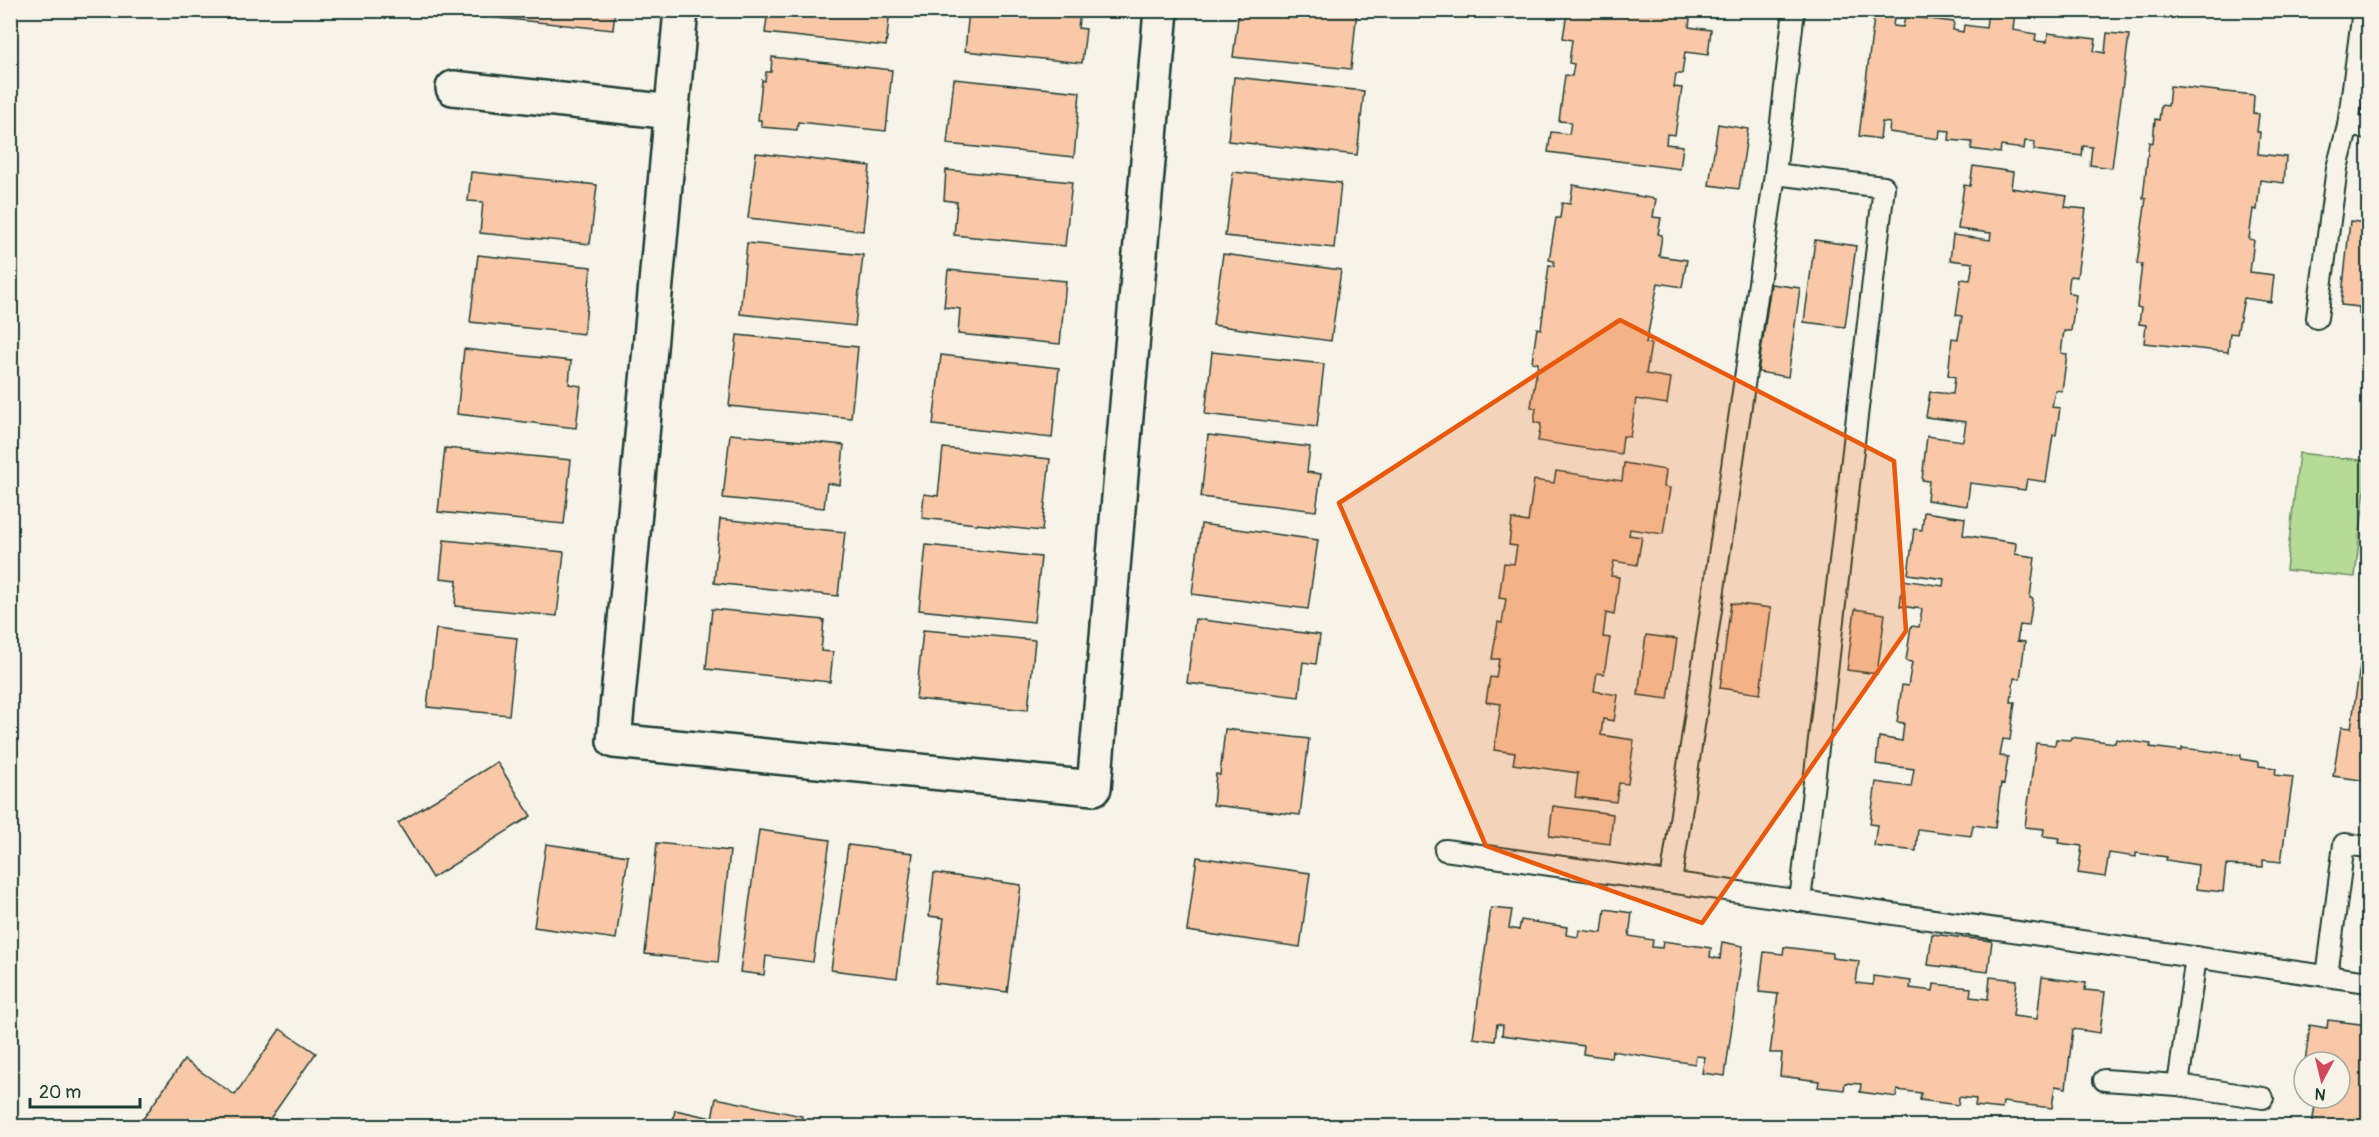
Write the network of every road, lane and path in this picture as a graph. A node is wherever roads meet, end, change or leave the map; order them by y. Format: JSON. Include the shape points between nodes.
{"nodes":[{"id":1,"x":681,"y":10,"type":"edge"},
{"id":2,"x":1161,"y":10,"type":"edge"},
{"id":3,"x":1794,"y":10,"type":"edge"},
{"id":4,"x":2362,"y":10,"type":"edge"},
{"id":5,"x":453,"y":88,"type":"dead end"},
{"id":6,"x":672,"y":112,"type":"junction"},
{"id":7,"x":2348,"y":126,"type":"junction"},
{"id":8,"x":2368,"y":128,"type":"edge"},
{"id":9,"x":1775,"y":174,"type":"junction"},
{"id":10,"x":2317,"y":318,"type":"dead end"},
{"id":11,"x":2368,"y":847,"type":"edge"},
{"id":12,"x":1445,"y":850,"type":"dead end"},
{"id":13,"x":1671,"y":882,"type":"junction"},
{"id":14,"x":1800,"y":901,"type":"junction"},
{"id":15,"x":2196,"y":957,"type":"junction"},
{"id":16,"x":2327,"y":976,"type":"junction"},
{"id":17,"x":2368,"y":982,"type":"edge"},
{"id":18,"x":2104,"y":1080,"type":"dead end"},
{"id":19,"x":2178,"y":1085,"type":"junction"},
{"id":20,"x":2263,"y":1098,"type":"dead end"}],
"edges":[{"from":1,"to":6,"type":"street"},
{"from":2,"to":6,"type":"street","via":[[1094,788],[614,741]]},
{"from":3,"to":9,"type":"lane"},
{"from":4,"to":7,"type":"lane"},
{"from":5,"to":6,"type":"street"},
{"from":7,"to":8,"type":"lane"},
{"from":7,"to":10,"type":"lane","via":[[2337,168]]},
{"from":9,"to":13,"type":"lane"},
{"from":9,"to":14,"type":"lane","via":[[1884,187]]},
{"from":11,"to":16,"type":"lane","via":[[2344,844]]},
{"from":12,"to":13,"type":"lane"},
{"from":13,"to":14,"type":"lane"},
{"from":14,"to":15,"type":"lane"},
{"from":15,"to":16,"type":"lane"},
{"from":15,"to":19,"type":"lane"},
{"from":16,"to":17,"type":"lane"},
{"from":18,"to":19,"type":"lane"},
{"from":19,"to":20,"type":"lane"}]}
